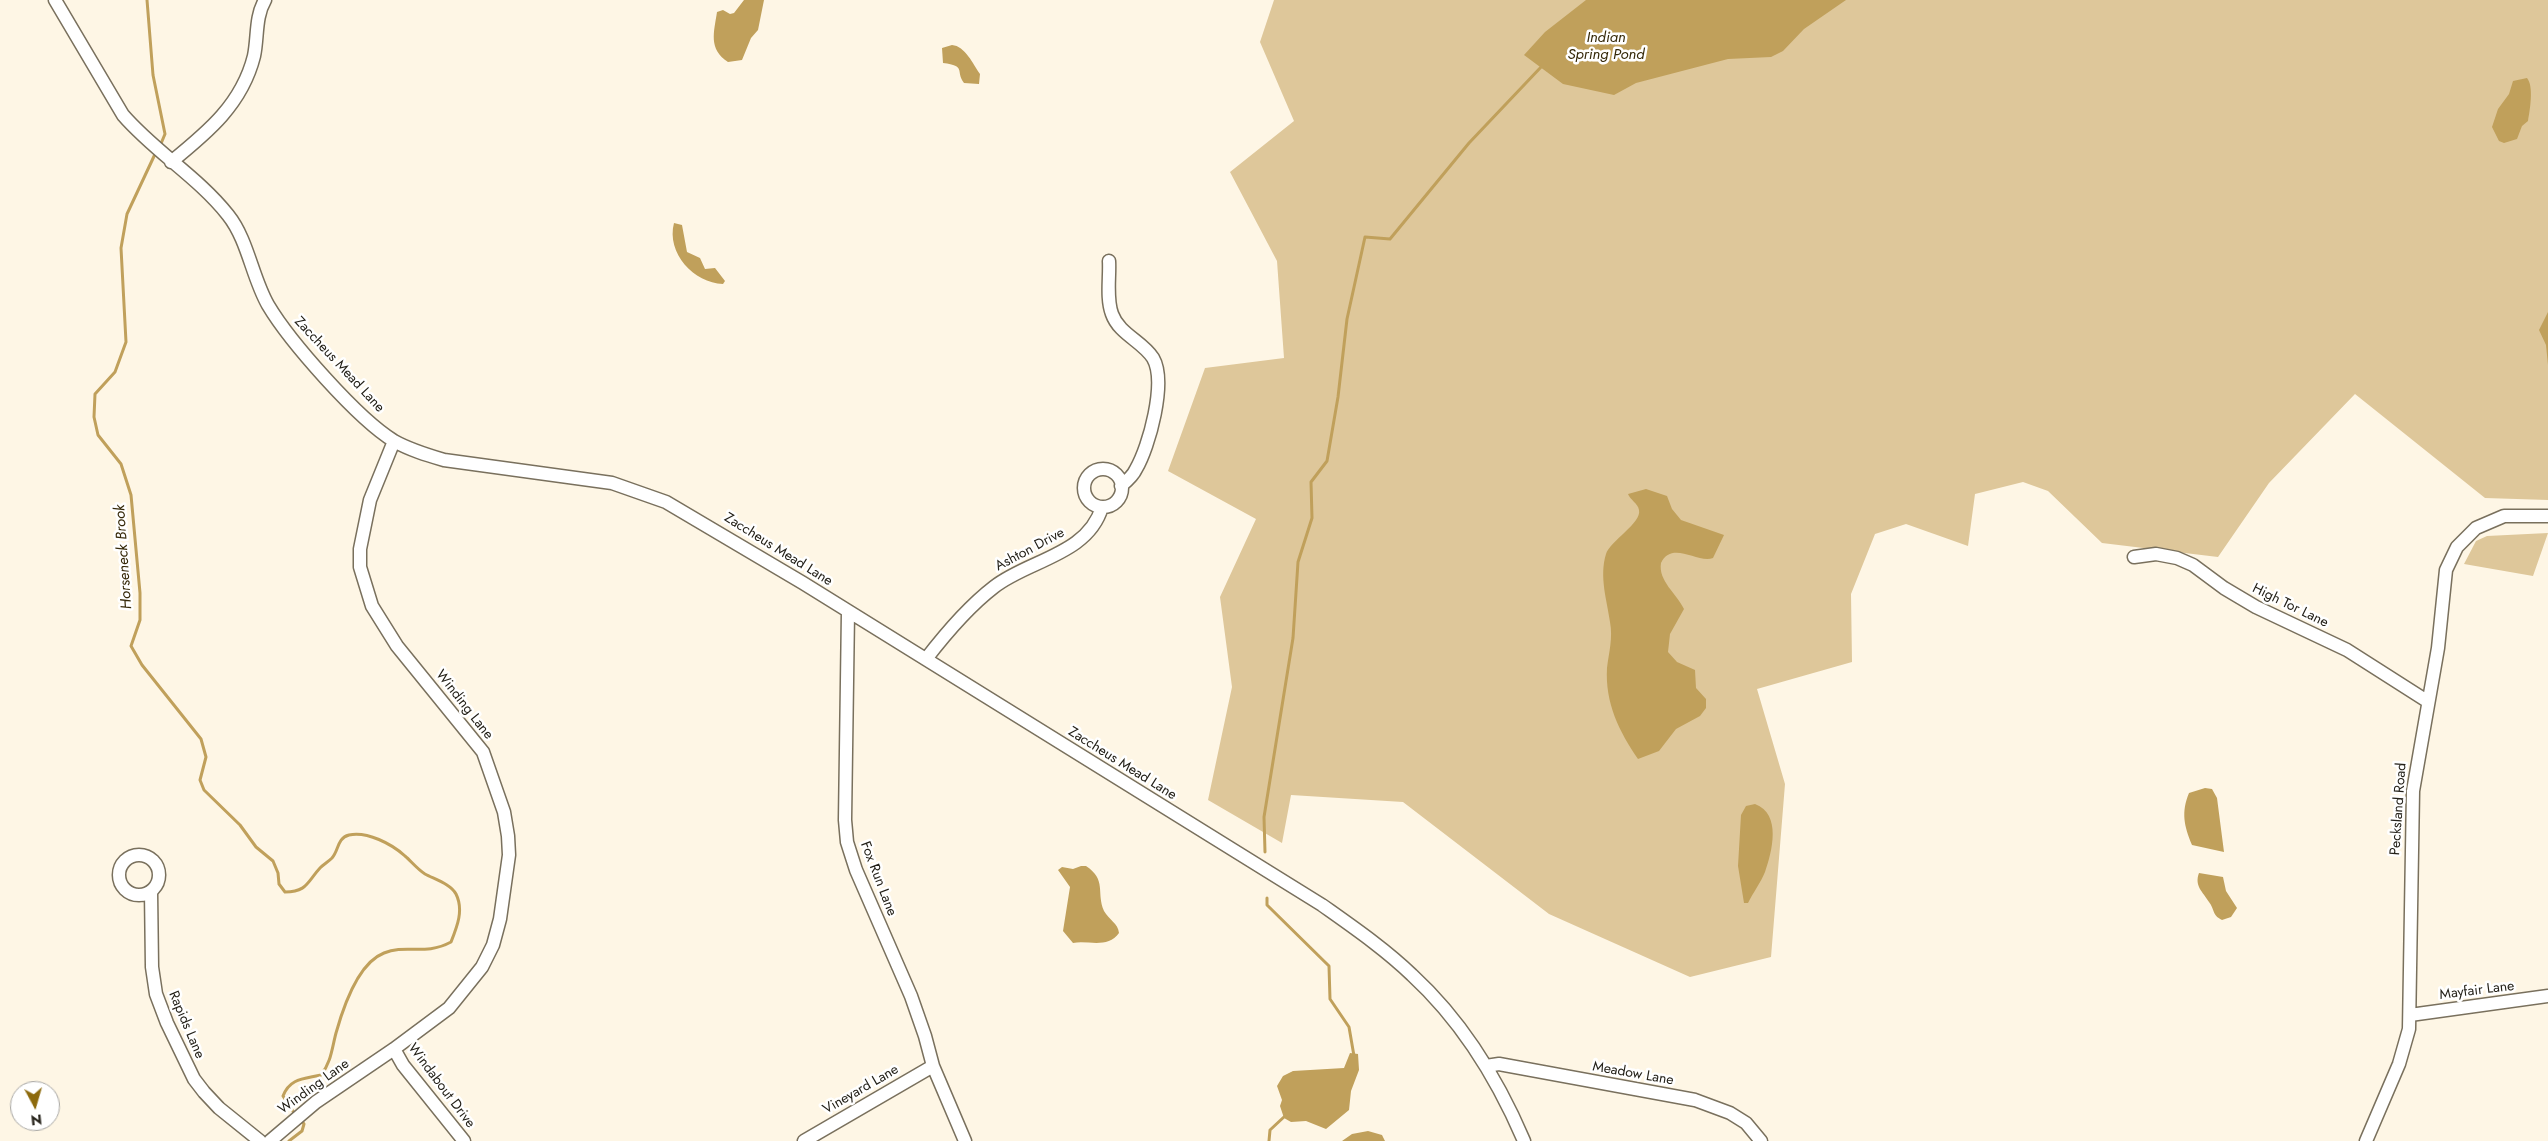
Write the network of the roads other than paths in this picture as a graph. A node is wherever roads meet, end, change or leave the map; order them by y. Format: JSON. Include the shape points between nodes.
{"nodes":[{"id":1,"x":55,"y":0,"type":"edge"},
{"id":2,"x":265,"y":0,"type":"edge"},
{"id":3,"x":168,"y":159,"type":"junction"},
{"id":4,"x":1109,"y":261,"type":"dead end"},
{"id":5,"x":394,"y":441,"type":"junction"},
{"id":6,"x":1121,"y":486,"type":"junction"},
{"id":7,"x":1102,"y":508,"type":"junction"},
{"id":8,"x":2548,"y":516,"type":"edge"},
{"id":9,"x":2134,"y":557,"type":"dead end"},
{"id":10,"x":848,"y":612,"type":"junction"},
{"id":11,"x":926,"y":660,"type":"junction"},
{"id":12,"x":2428,"y":701,"type":"junction"},
{"id":13,"x":151,"y":891,"type":"dead end"},
{"id":14,"x":2548,"y":996,"type":"edge"},
{"id":15,"x":2410,"y":1015,"type":"junction"},
{"id":16,"x":394,"y":1049,"type":"junction"},
{"id":17,"x":933,"y":1066,"type":"junction"},
{"id":18,"x":1486,"y":1066,"type":"junction"},
{"id":19,"x":260,"y":1141,"type":"edge"},
{"id":20,"x":270,"y":1141,"type":"edge"},
{"id":21,"x":464,"y":1141,"type":"edge"},
{"id":22,"x":804,"y":1141,"type":"edge"},
{"id":23,"x":965,"y":1141,"type":"edge"},
{"id":24,"x":1524,"y":1141,"type":"edge"},
{"id":25,"x":1762,"y":1141,"type":"edge"},
{"id":26,"x":2366,"y":1141,"type":"edge"}],
"edges":[{"from":1,"to":3,"type":"street","name":"Zaccheus Mead Lane","via":[[124,115]]},
{"from":2,"to":3,"type":"street","via":[[257,21],[253,60],[242,91],[229,109]]},
{"from":3,"to":5,"type":"street","name":"Zaccheus Mead Lane","via":[[207,192],[228,216],[268,305],[284,329],[349,403]]},
{"from":4,"to":6,"type":"street","name":"Ashton Drive","via":[[1112,314],[1118,326],[1153,358],[1157,372],[1156,408],[1148,440],[1137,468]]},
{"from":5,"to":10,"type":"street","name":"Zaccheus Mead Lane","via":[[444,460],[580,477],[640,491],[702,522]]},
{"from":5,"to":16,"type":"street","name":"Winding Lane","via":[[370,500],[364,525],[360,567],[364,584],[372,606],[397,646],[483,752],[504,812],[510,856],[500,919],[493,945],[482,966],[449,1008]]},
{"from":6,"to":7,"type":"street","name":"Ashton Drive","via":[[1119,499]]},
{"from":6,"to":7,"type":"street","via":[[1118,476],[1107,469],[1092,471],[1083,484],[1086,499]]},
{"from":7,"to":11,"type":"street","name":"Ashton Drive","via":[[1095,525],[1076,542],[994,586],[947,632]]},
{"from":8,"to":12,"type":"street","name":"Pecksland Road","via":[[2520,514],[2489,521],[2476,528],[2457,547],[2446,570],[2438,648]]},
{"from":9,"to":12,"type":"street","name":"High Tor Lane","via":[[2156,554],[2193,565],[2256,607],[2347,650]]},
{"from":10,"to":11,"type":"street","name":"Zaccheus Mead Lane"},
{"from":10,"to":17,"type":"street","name":"Fox Run Lane","via":[[845,820],[848,842],[856,870],[915,1004]]},
{"from":11,"to":18,"type":"street","name":"Zaccheus Mead Lane","via":[[1322,905],[1367,937],[1413,975],[1454,1021]]},
{"from":12,"to":15,"type":"street","name":"Pecksland Road","via":[[2413,790]]},
{"from":13,"to":19,"type":"street","name":"Rapids Lane","via":[[152,967],[156,994],[167,1023],[194,1079],[204,1092]]},
{"from":14,"to":15,"type":"street","name":"Mayfair Lane"},
{"from":15,"to":26,"type":"street","name":"Pecksland Road","via":[[2399,1064]]},
{"from":16,"to":20,"type":"street","name":"Winding Lane","via":[[307,1109]]},
{"from":16,"to":21,"type":"street","name":"Windabout Drive","via":[[403,1065]]},
{"from":17,"to":22,"type":"street","name":"Vineyard Lane"},
{"from":17,"to":23,"type":"street","name":"Fox Run Lane"},
{"from":18,"to":24,"type":"street","name":"Zaccheus Mead Lane"},
{"from":18,"to":25,"type":"street","name":"Meadow Lane","via":[[1499,1064],[1695,1100],[1730,1113],[1746,1123]]}]}
